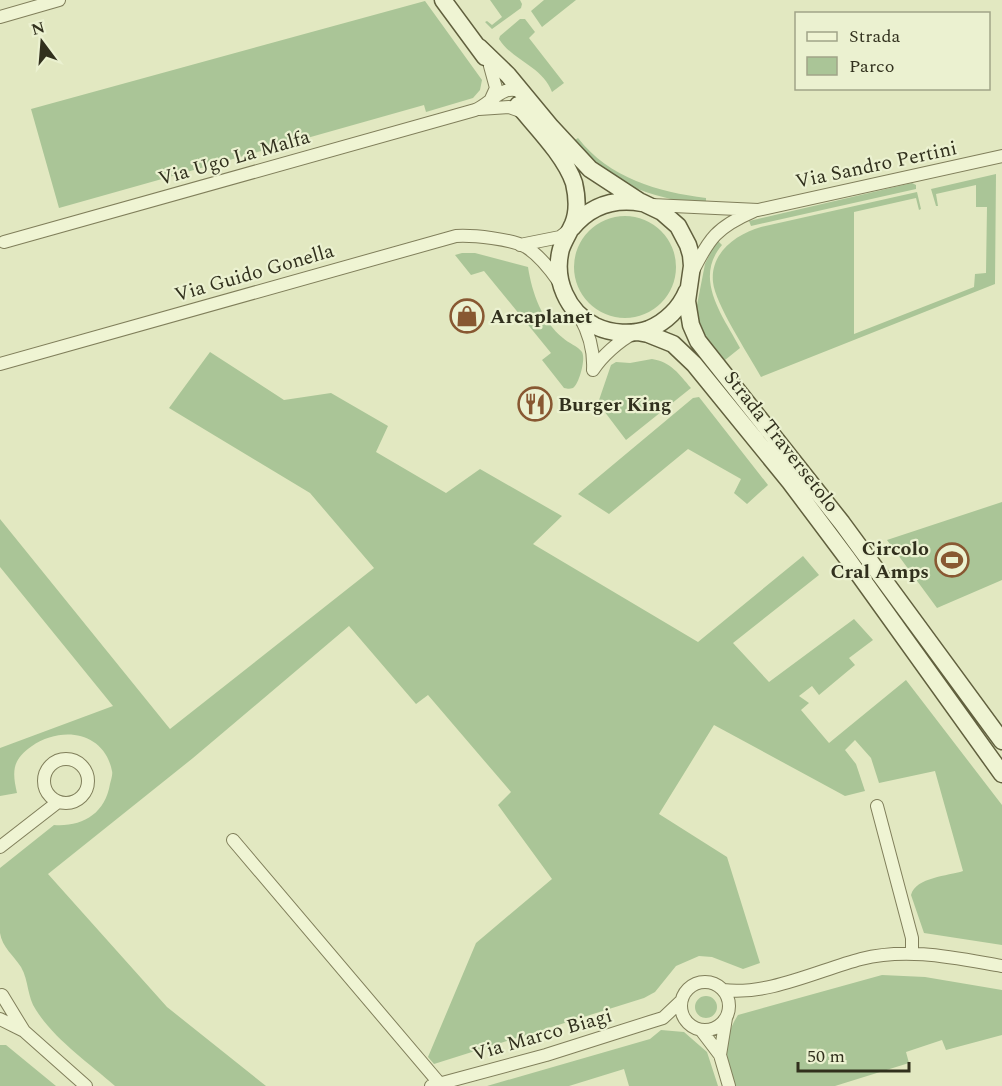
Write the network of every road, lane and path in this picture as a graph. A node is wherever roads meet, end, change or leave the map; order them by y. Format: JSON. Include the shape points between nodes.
{"nodes":[{"id":1,"x":59,"y":0,"type":"edge"},
{"id":2,"x":443,"y":0,"type":"edge"},
{"id":3,"x":0,"y":17,"type":"edge"},
{"id":4,"x":479,"y":47,"type":"junction"},
{"id":5,"x":510,"y":95,"type":"junction"},
{"id":6,"x":1002,"y":156,"type":"edge"},
{"id":7,"x":647,"y":204,"type":"junction"},
{"id":8,"x":758,"y":210,"type":"junction"},
{"id":9,"x":571,"y":228,"type":"junction"},
{"id":10,"x":4,"y":242,"type":"dead end"},
{"id":11,"x":520,"y":244,"type":"junction"},
{"id":12,"x":689,"y":282,"type":"junction"},
{"id":13,"x":561,"y":286,"type":"junction"},
{"id":14,"x":576,"y":312,"type":"junction"},
{"id":15,"x":637,"y":332,"type":"junction"},
{"id":16,"x":0,"y":364,"type":"edge"},
{"id":17,"x":1002,"y":741,"type":"edge"},
{"id":18,"x":1002,"y":774,"type":"edge"},
{"id":19,"x":58,"y":802,"type":"dead end"},
{"id":20,"x":878,"y":806,"type":"dead end"},
{"id":21,"x":233,"y":840,"type":"dead end"},
{"id":22,"x":0,"y":847,"type":"edge"},
{"id":23,"x":912,"y":953,"type":"junction"},
{"id":24,"x":1002,"y":966,"type":"edge"},
{"id":25,"x":754,"y":989,"type":"junction"},
{"id":26,"x":723,"y":990,"type":"junction"},
{"id":27,"x":1,"y":993,"type":"edge"},
{"id":28,"x":681,"y":1001,"type":"junction"},
{"id":29,"x":728,"y":1012,"type":"junction"},
{"id":30,"x":663,"y":1017,"type":"junction"},
{"id":31,"x":0,"y":1019,"type":"edge"},
{"id":32,"x":685,"y":1019,"type":"junction"},
{"id":33,"x":701,"y":1030,"type":"junction"},
{"id":34,"x":24,"y":1031,"type":"junction"},
{"id":35,"x":720,"y":1055,"type":"junction"},
{"id":36,"x":435,"y":1085,"type":"edge"},
{"id":37,"x":86,"y":1086,"type":"edge"},
{"id":38,"x":729,"y":1086,"type":"edge"}],
"edges":[{"from":1,"to":3,"type":"street"},
{"from":2,"to":4,"type":"main road","name":"Strada Traversetolo"},
{"from":4,"to":5,"type":"main road","name":"Strada Traversetolo"},
{"from":4,"to":5,"type":"main road","name":"Strada Traversetolo"},
{"from":5,"to":7,"type":"main road","name":"Strada Traversetolo","via":[[590,169]]},
{"from":5,"to":9,"type":"main road","name":"Strada Traversetolo","via":[[573,181],[576,206]]},
{"from":5,"to":10,"type":"street","name":"Via Ugo La Malfa","via":[[475,110]]},
{"from":6,"to":8,"type":"street","name":"Via Sandro Pertini"},
{"from":7,"to":8,"type":"street","name":"Via Sandro Pertini"},
{"from":7,"to":9,"type":"main road","name":"Strada Traversetolo","via":[[622,200],[603,205],[585,214]]},
{"from":7,"to":12,"type":"main road","name":"Strada Traversetolo","via":[[670,218],[684,235],[691,255]]},
{"from":8,"to":12,"type":"street","name":"Via Sandro Pertini","via":[[729,224],[709,240]]},
{"from":9,"to":11,"type":"street","name":"Via Guido Gonella","via":[[560,237]]},
{"from":9,"to":13,"type":"main road","name":"Strada Traversetolo","via":[[560,256]]},
{"from":11,"to":13,"type":"street","name":"Via Guido Gonella","via":[[545,264]]},
{"from":11,"to":16,"type":"street","name":"Via Guido Gonella","via":[[478,236],[449,238]]},
{"from":12,"to":15,"type":"main road","name":"Strada Traversetolo","via":[[671,315]]},
{"from":12,"to":17,"type":"main road","name":"Strada Traversetolo","via":[[690,319],[698,341],[842,523]]},
{"from":13,"to":14,"type":"main road","name":"Strada Traversetolo"},
{"from":14,"to":15,"type":"main road","name":"Strada Traversetolo","via":[[601,329]]},
{"from":14,"to":15,"type":"street","via":[[586,328],[593,370],[625,338]]},
{"from":15,"to":18,"type":"main road","name":"Strada Traversetolo","via":[[673,344],[694,364],[790,482]]},
{"from":19,"to":22,"type":"street"},
{"from":20,"to":23,"type":"street","via":[[912,938]]},
{"from":21,"to":36,"type":"street"},
{"from":23,"to":24,"type":"street"},
{"from":23,"to":25,"type":"street","via":[[863,959]]},
{"from":25,"to":26,"type":"street"},
{"from":25,"to":29,"type":"street","via":[[738,996]]},
{"from":26,"to":28,"type":"street","via":[[703,982],[689,988]]},
{"from":26,"to":29,"type":"street","via":[[728,997]]},
{"from":27,"to":34,"type":"street"},
{"from":28,"to":30,"type":"street","name":"Via Marco Biagi"},
{"from":28,"to":32,"type":"street"},
{"from":29,"to":33,"type":"street","via":[[715,1028]]},
{"from":29,"to":35,"type":"street"},
{"from":30,"to":32,"type":"street","name":"Via Marco Biagi"},
{"from":30,"to":36,"type":"street","name":"Via Marco Biagi"},
{"from":31,"to":34,"type":"street"},
{"from":32,"to":33,"type":"street"},
{"from":33,"to":35,"type":"street"},
{"from":34,"to":37,"type":"street"},
{"from":35,"to":38,"type":"street"}]}
